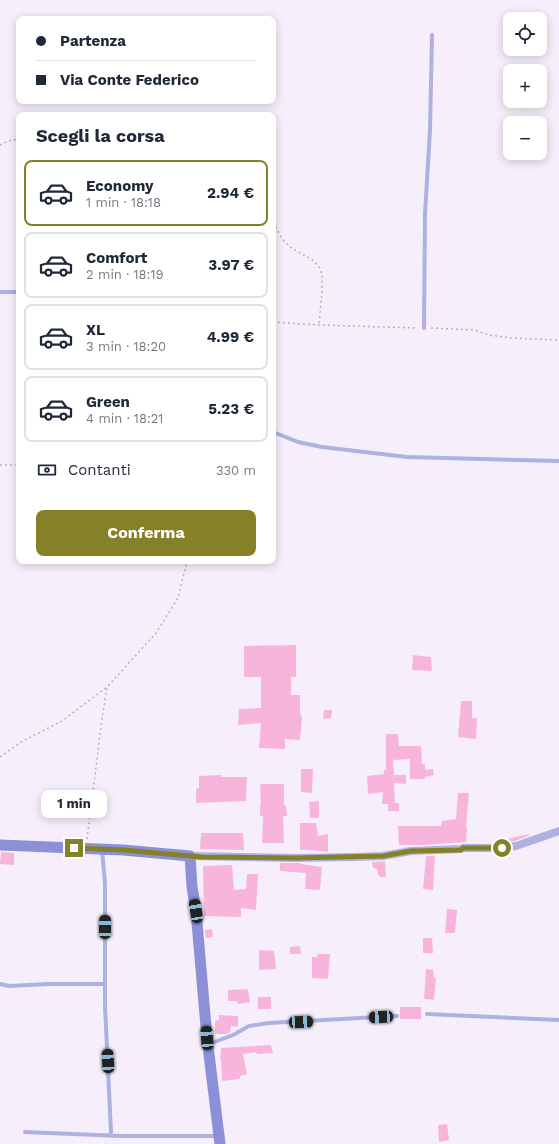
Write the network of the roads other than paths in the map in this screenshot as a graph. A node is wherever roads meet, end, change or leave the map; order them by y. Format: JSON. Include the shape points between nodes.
{"nodes":[{"id":1,"x":432,"y":35,"type":"dead end"},
{"id":2,"x":0,"y":292,"type":"edge"},
{"id":3,"x":16,"y":292,"type":"edge"},
{"id":4,"x":424,"y":328,"type":"road end"},
{"id":5,"x":276,"y":433,"type":"edge"},
{"id":6,"x":559,"y":461,"type":"edge"},
{"id":7,"x":559,"y":830,"type":"edge"},
{"id":8,"x":0,"y":845,"type":"edge"},
{"id":9,"x":102,"y":849,"type":"junction"},
{"id":10,"x":190,"y":856,"type":"junction"},
{"id":11,"x":0,"y":984,"type":"edge"},
{"id":12,"x":105,"y":984,"type":"junction"},
{"id":13,"x":427,"y":1014,"type":"dead end"},
{"id":14,"x":396,"y":1016,"type":"dead end"},
{"id":15,"x":559,"y":1020,"type":"edge"},
{"id":16,"x":208,"y":1044,"type":"junction"},
{"id":17,"x":25,"y":1132,"type":"dead end"},
{"id":18,"x":110,"y":1135,"type":"junction"},
{"id":19,"x":219,"y":1140,"type":"edge"}],
"edges":[{"from":1,"to":4,"type":"lane","via":[[425,214]]},
{"from":2,"to":3,"type":"lane"},
{"from":5,"to":6,"type":"lane","via":[[298,442],[322,447],[407,457]]},
{"from":7,"to":10,"type":"street","via":[[516,846],[502,848],[411,851],[356,857]]},
{"from":8,"to":9,"type":"street"},
{"from":9,"to":10,"type":"street"},
{"from":9,"to":12,"type":"lane"},
{"from":10,"to":16,"type":"street"},
{"from":11,"to":12,"type":"lane"},
{"from":12,"to":18,"type":"lane"},
{"from":13,"to":15,"type":"lane"},
{"from":14,"to":16,"type":"lane","via":[[269,1023],[250,1026]]},
{"from":16,"to":19,"type":"street"},
{"from":17,"to":18,"type":"lane"},
{"from":18,"to":19,"type":"lane"}]}
